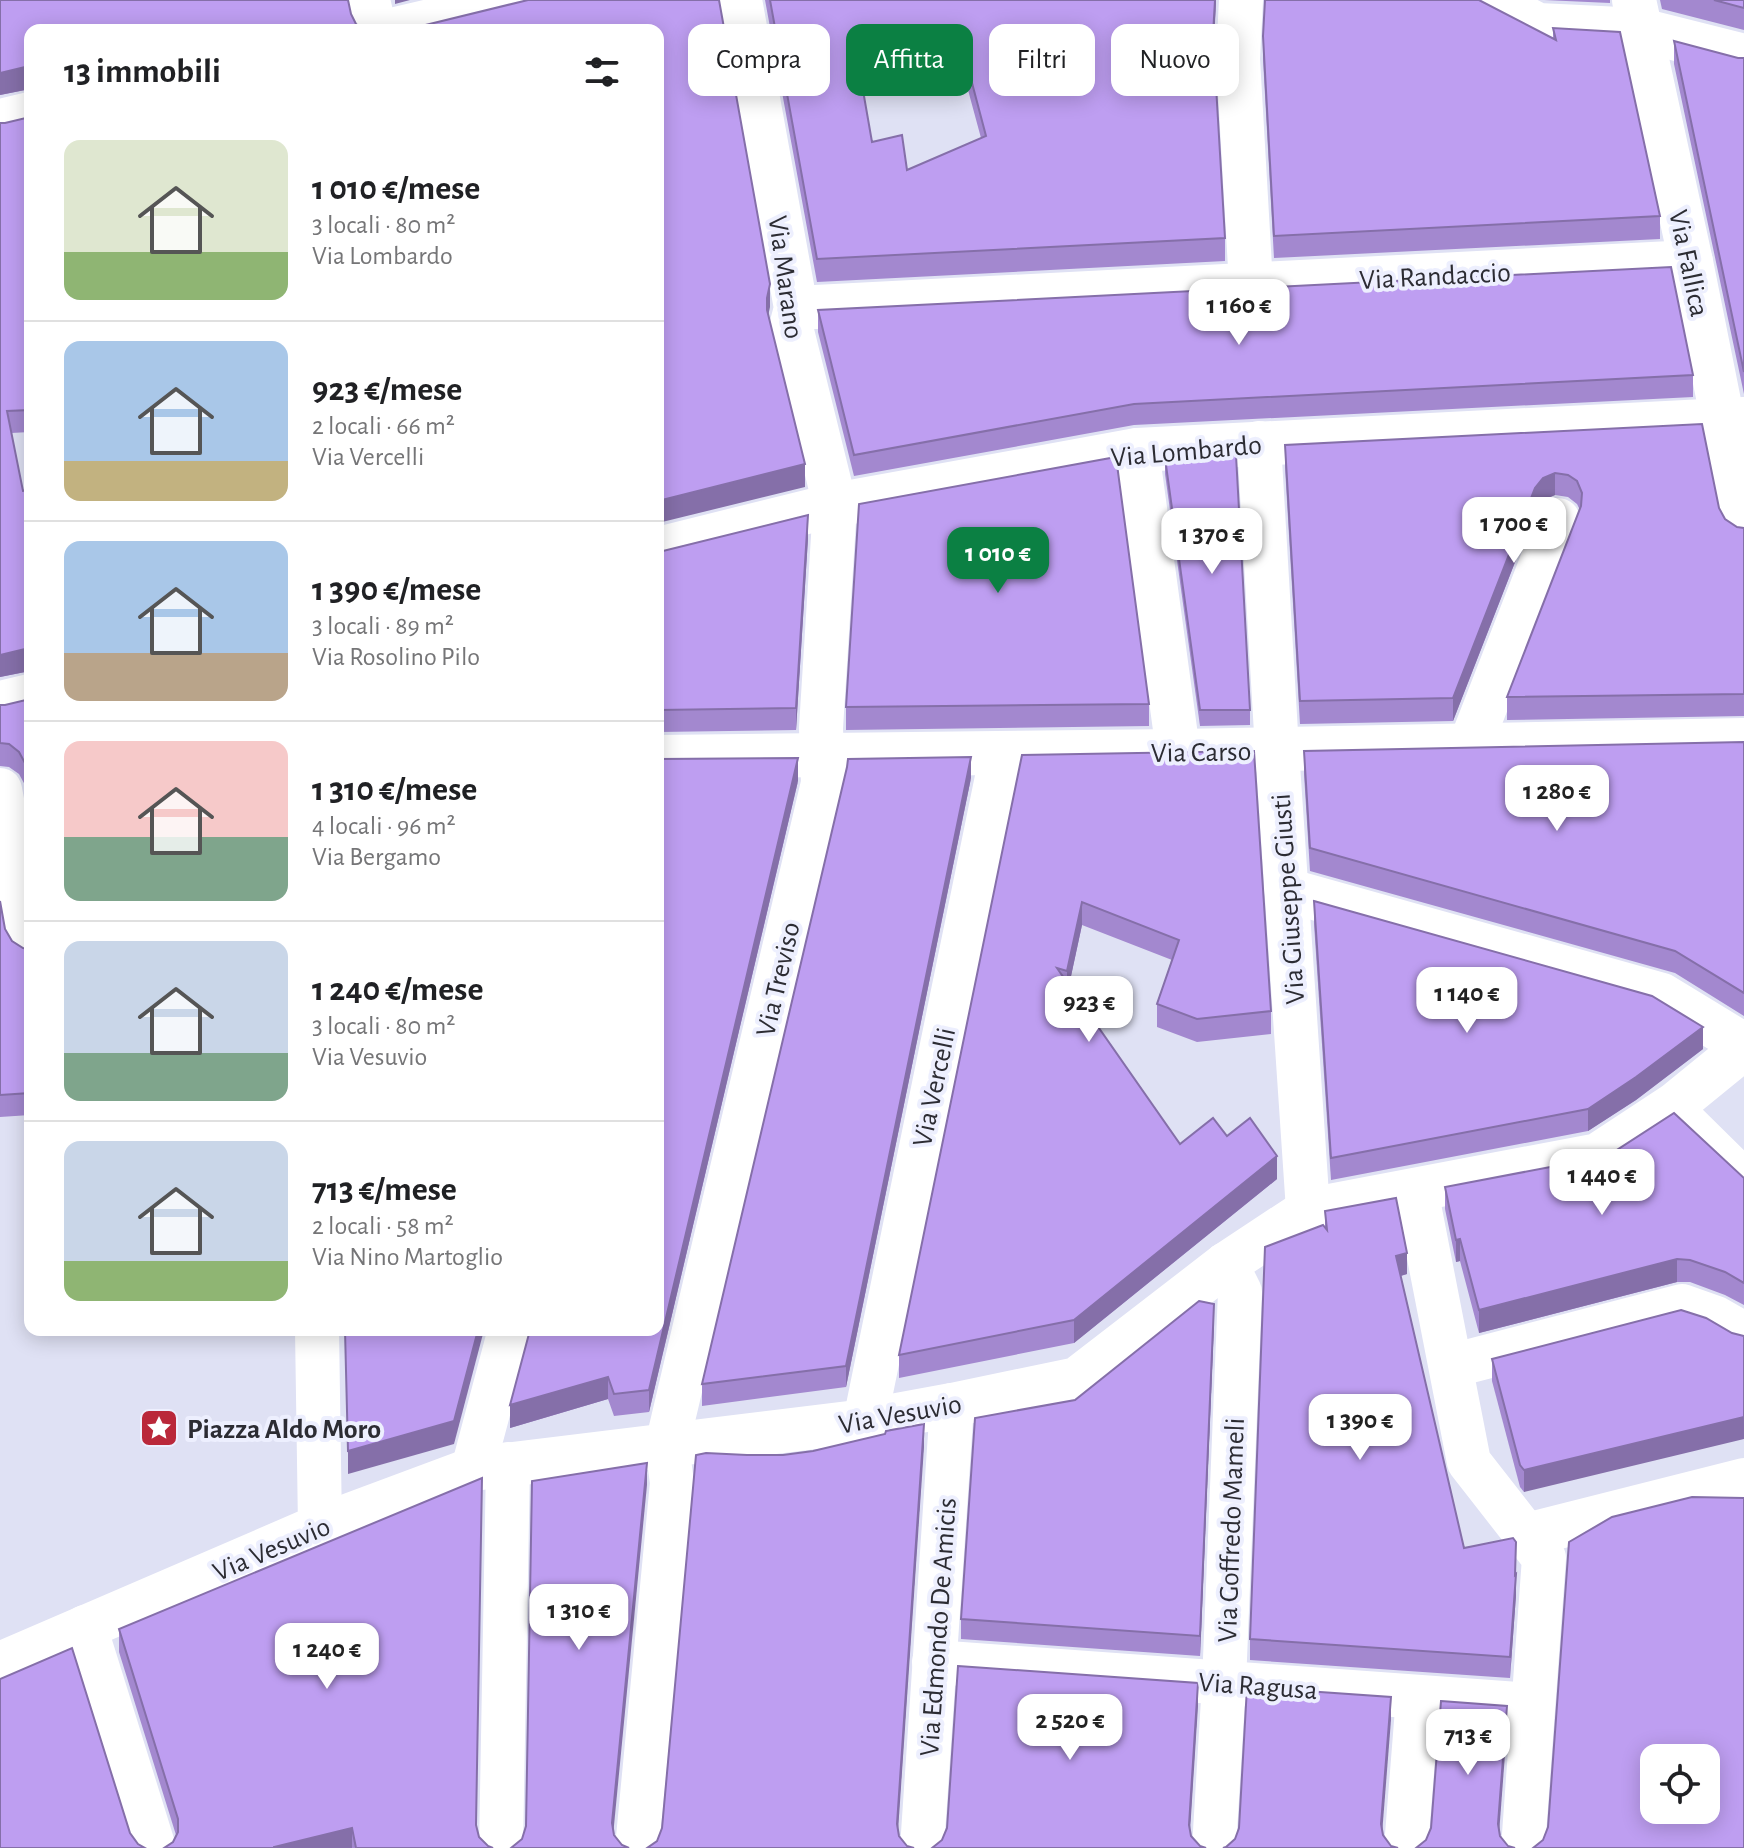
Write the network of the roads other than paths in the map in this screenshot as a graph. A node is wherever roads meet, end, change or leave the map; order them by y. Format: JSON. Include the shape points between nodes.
{"nodes":[{"id":1,"x":368,"y":0,"type":"edge"},
{"id":2,"x":519,"y":0,"type":"edge"},
{"id":3,"x":740,"y":0,"type":"edge"},
{"id":4,"x":1241,"y":0,"type":"edge"},
{"id":5,"x":1490,"y":0,"type":"edge"},
{"id":6,"x":1637,"y":15,"type":"edge"},
{"id":7,"x":374,"y":24,"type":"edge"},
{"id":8,"x":417,"y":24,"type":"edge"},
{"id":9,"x":1744,"y":56,"type":"edge"},
{"id":10,"x":24,"y":115,"type":"edge"},
{"id":11,"x":0,"y":121,"type":"edge"},
{"id":12,"x":1691,"y":262,"type":"junction"},
{"id":13,"x":1251,"y":285,"type":"junction"},
{"id":14,"x":796,"y":308,"type":"junction"},
{"id":15,"x":1734,"y":419,"type":"edge"},
{"id":16,"x":1259,"y":443,"type":"junction"},
{"id":17,"x":1137,"y":450,"type":"junction"},
{"id":18,"x":835,"y":505,"type":"junction"},
{"id":19,"x":1558,"y":520,"type":"dead end"},
{"id":20,"x":1744,"y":526,"type":"edge"},
{"id":21,"x":664,"y":548,"type":"edge"},
{"id":22,"x":24,"y":697,"type":"edge"},
{"id":23,"x":0,"y":703,"type":"edge"},
{"id":24,"x":1744,"y":740,"type":"edge"},
{"id":25,"x":1470,"y":746,"type":"junction"},
{"id":26,"x":1277,"y":750,"type":"junction"},
{"id":27,"x":1178,"y":751,"type":"junction"},
{"id":28,"x":1002,"y":753,"type":"junction"},
{"id":29,"x":822,"y":755,"type":"junction"},
{"id":30,"x":664,"y":762,"type":"edge"},
{"id":31,"x":0,"y":790,"type":"edge"},
{"id":32,"x":1286,"y":890,"type":"junction"},
{"id":33,"x":24,"y":916,"type":"edge"},
{"id":34,"x":1744,"y":1046,"type":"edge"},
{"id":35,"x":1674,"y":1105,"type":"junction"},
{"id":36,"x":1744,"y":1174,"type":"edge"},
{"id":37,"x":1416,"y":1190,"type":"junction"},
{"id":38,"x":1308,"y":1210,"type":"junction"},
{"id":39,"x":1226,"y":1264,"type":"junction"},
{"id":40,"x":1744,"y":1334,"type":"edge"},
{"id":41,"x":317,"y":1336,"type":"edge"},
{"id":42,"x":509,"y":1336,"type":"edge"},
{"id":43,"x":1451,"y":1366,"type":"junction"},
{"id":44,"x":952,"y":1405,"type":"junction"},
{"id":45,"x":865,"y":1421,"type":"junction"},
{"id":46,"x":667,"y":1445,"type":"junction"},
{"id":47,"x":490,"y":1466,"type":"junction"},
{"id":48,"x":1744,"y":1480,"type":"edge"},
{"id":49,"x":320,"y":1526,"type":"junction"},
{"id":50,"x":1527,"y":1535,"type":"junction"},
{"id":51,"x":85,"y":1627,"type":"junction"},
{"id":52,"x":934,"y":1662,"type":"junction"},
{"id":53,"x":0,"y":1664,"type":"edge"},
{"id":54,"x":1224,"y":1683,"type":"junction"},
{"id":55,"x":1418,"y":1697,"type":"junction"},
{"id":56,"x":1533,"y":1705,"type":"junction"},
{"id":57,"x":154,"y":1848,"type":"edge"},
{"id":58,"x":501,"y":1848,"type":"edge"},
{"id":59,"x":637,"y":1848,"type":"edge"},
{"id":60,"x":922,"y":1848,"type":"edge"},
{"id":61,"x":1214,"y":1848,"type":"edge"},
{"id":62,"x":1406,"y":1848,"type":"edge"},
{"id":63,"x":1523,"y":1848,"type":"edge"}],
"edges":[{"from":1,"to":7,"type":"street"},
{"from":2,"to":8,"type":"street"},
{"from":3,"to":14,"type":"street","name":"Via Marano"},
{"from":4,"to":13,"type":"street","via":[[1238,59]]},
{"from":5,"to":6,"type":"street","via":[[1538,25]]},
{"from":6,"to":9,"type":"street"},
{"from":6,"to":12,"type":"street","name":"Via Fallica"},
{"from":10,"to":11,"type":"street"},
{"from":12,"to":13,"type":"street","name":"Via Randaccio"},
{"from":12,"to":15,"type":"street","name":"Via Fallica"},
{"from":13,"to":14,"type":"street","name":"Via Randaccio"},
{"from":14,"to":18,"type":"street","name":"Via Marano","via":[[791,327]]},
{"from":15,"to":16,"type":"street","name":"Via Lombardo"},
{"from":15,"to":20,"type":"street","name":"Via Fallica"},
{"from":16,"to":17,"type":"street","name":"Via Lombardo"},
{"from":16,"to":26,"type":"street","name":"Via Giuseppe Giusti"},
{"from":17,"to":18,"type":"street","name":"Via Lombardo"},
{"from":17,"to":27,"type":"street"},
{"from":18,"to":21,"type":"street","name":"Via Lombardo"},
{"from":18,"to":29,"type":"street","name":"Via Treviso"},
{"from":19,"to":25,"type":"street"},
{"from":22,"to":23,"type":"street"},
{"from":24,"to":25,"type":"street","name":"Via Carso"},
{"from":25,"to":26,"type":"street","name":"Via Carso"},
{"from":26,"to":27,"type":"street","name":"Via Carso"},
{"from":26,"to":32,"type":"street","name":"Via Giuseppe Giusti"},
{"from":27,"to":28,"type":"street","name":"Via Carso"},
{"from":28,"to":29,"type":"street","name":"Via Carso"},
{"from":28,"to":45,"type":"street","name":"Via Vercelli"},
{"from":29,"to":30,"type":"street","name":"Via Carso"},
{"from":29,"to":46,"type":"street","name":"Via Treviso","via":[[823,783]]},
{"from":31,"to":33,"type":"street"},
{"from":32,"to":34,"type":"street","via":[[1662,995]]},
{"from":32,"to":38,"type":"street","name":"Via Giuseppe Giusti"},
{"from":34,"to":35,"type":"street","name":"Via Vesuvio"},
{"from":35,"to":36,"type":"street"},
{"from":35,"to":37,"type":"street","name":"Via Vesuvio","via":[[1598,1155]]},
{"from":37,"to":38,"type":"street","name":"Via Vesuvio"},
{"from":37,"to":43,"type":"street"},
{"from":38,"to":39,"type":"street","name":"Via Vesuvio"},
{"from":39,"to":44,"type":"street","name":"Via Vesuvio","via":[[1077,1379]]},
{"from":39,"to":54,"type":"street","name":"Via Goffredo Mameli","via":[[1240,1292]]},
{"from":40,"to":43,"type":"street","via":[[1682,1306]]},
{"from":41,"to":49,"type":"street"},
{"from":42,"to":47,"type":"street"},
{"from":43,"to":50,"type":"street","via":[[1469,1462]]},
{"from":44,"to":45,"type":"street","name":"Via Vesuvio"},
{"from":44,"to":52,"type":"street","name":"Via Edmondo De Amicis"},
{"from":45,"to":46,"type":"street","name":"Via Vesuvio"},
{"from":46,"to":47,"type":"street","name":"Via Vesuvio"},
{"from":46,"to":59,"type":"street","via":[[672,1483]]},
{"from":47,"to":49,"type":"street","name":"Via Vesuvio"},
{"from":47,"to":58,"type":"street"},
{"from":48,"to":50,"type":"street"},
{"from":49,"to":51,"type":"street","name":"Via Vesuvio"},
{"from":50,"to":56,"type":"street","via":[[1544,1558]]},
{"from":51,"to":53,"type":"street","name":"Via Vesuvio"},
{"from":51,"to":57,"type":"street"},
{"from":52,"to":54,"type":"street","name":"Via Ragusa"},
{"from":52,"to":60,"type":"street","name":"Via Edmondo De Amicis"},
{"from":54,"to":55,"type":"street","name":"Via Ragusa"},
{"from":54,"to":61,"type":"street","name":"Via Goffredo Mameli"},
{"from":55,"to":56,"type":"street","name":"Via Ragusa"},
{"from":55,"to":62,"type":"street"},
{"from":56,"to":63,"type":"street"}]}
